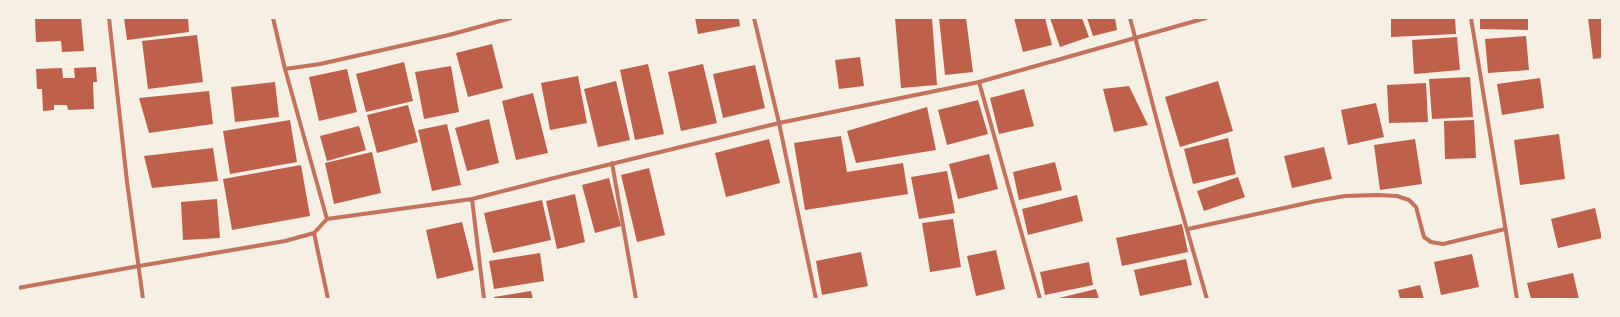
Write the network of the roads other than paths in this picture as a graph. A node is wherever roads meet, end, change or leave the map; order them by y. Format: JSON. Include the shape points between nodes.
{"nodes":[{"id":1,"x":109,"y":18,"type":"edge"},
{"id":2,"x":273,"y":18,"type":"edge"},
{"id":3,"x":511,"y":18,"type":"edge"},
{"id":4,"x":754,"y":18,"type":"edge"},
{"id":5,"x":1130,"y":18,"type":"edge"},
{"id":6,"x":1206,"y":18,"type":"edge"},
{"id":7,"x":1471,"y":18,"type":"edge"},
{"id":8,"x":1136,"y":39,"type":"junction"},
{"id":9,"x":285,"y":69,"type":"junction"},
{"id":10,"x":980,"y":82,"type":"junction"},
{"id":11,"x":779,"y":123,"type":"junction"},
{"id":12,"x":612,"y":163,"type":"junction"},
{"id":13,"x":472,"y":199,"type":"junction"},
{"id":14,"x":326,"y":219,"type":"junction"},
{"id":15,"x":1188,"y":229,"type":"junction"},
{"id":16,"x":1505,"y":229,"type":"junction"},
{"id":17,"x":314,"y":233,"type":"junction"},
{"id":18,"x":139,"y":266,"type":"junction"},
{"id":19,"x":18,"y":288,"type":"edge"},
{"id":20,"x":143,"y":299,"type":"edge"},
{"id":21,"x":328,"y":299,"type":"edge"},
{"id":22,"x":484,"y":299,"type":"edge"},
{"id":23,"x":636,"y":299,"type":"edge"},
{"id":24,"x":816,"y":299,"type":"edge"},
{"id":25,"x":1040,"y":299,"type":"edge"},
{"id":26,"x":1207,"y":299,"type":"edge"},
{"id":27,"x":1517,"y":299,"type":"edge"}],
"edges":[{"from":1,"to":18,"type":"street"},
{"from":2,"to":9,"type":"street"},
{"from":3,"to":9,"type":"street","via":[[320,64]]},
{"from":4,"to":11,"type":"street"},
{"from":5,"to":8,"type":"street"},
{"from":6,"to":8,"type":"street"},
{"from":7,"to":16,"type":"street"},
{"from":8,"to":10,"type":"street"},
{"from":8,"to":15,"type":"street"},
{"from":9,"to":14,"type":"street"},
{"from":10,"to":11,"type":"street"},
{"from":10,"to":25,"type":"street"},
{"from":11,"to":12,"type":"street"},
{"from":11,"to":24,"type":"street"},
{"from":12,"to":13,"type":"street"},
{"from":12,"to":23,"type":"street"},
{"from":13,"to":14,"type":"street"},
{"from":13,"to":22,"type":"street"},
{"from":14,"to":17,"type":"street"},
{"from":15,"to":16,"type":"street","via":[[1316,201],[1345,196],[1378,195],[1397,196],[1409,200],[1416,207],[1424,237],[1431,242],[1443,244]]},
{"from":15,"to":26,"type":"street"},
{"from":16,"to":27,"type":"street"},
{"from":17,"to":18,"type":"street","via":[[285,241]]},
{"from":17,"to":21,"type":"street"},
{"from":18,"to":19,"type":"street"},
{"from":18,"to":20,"type":"street"}]}
